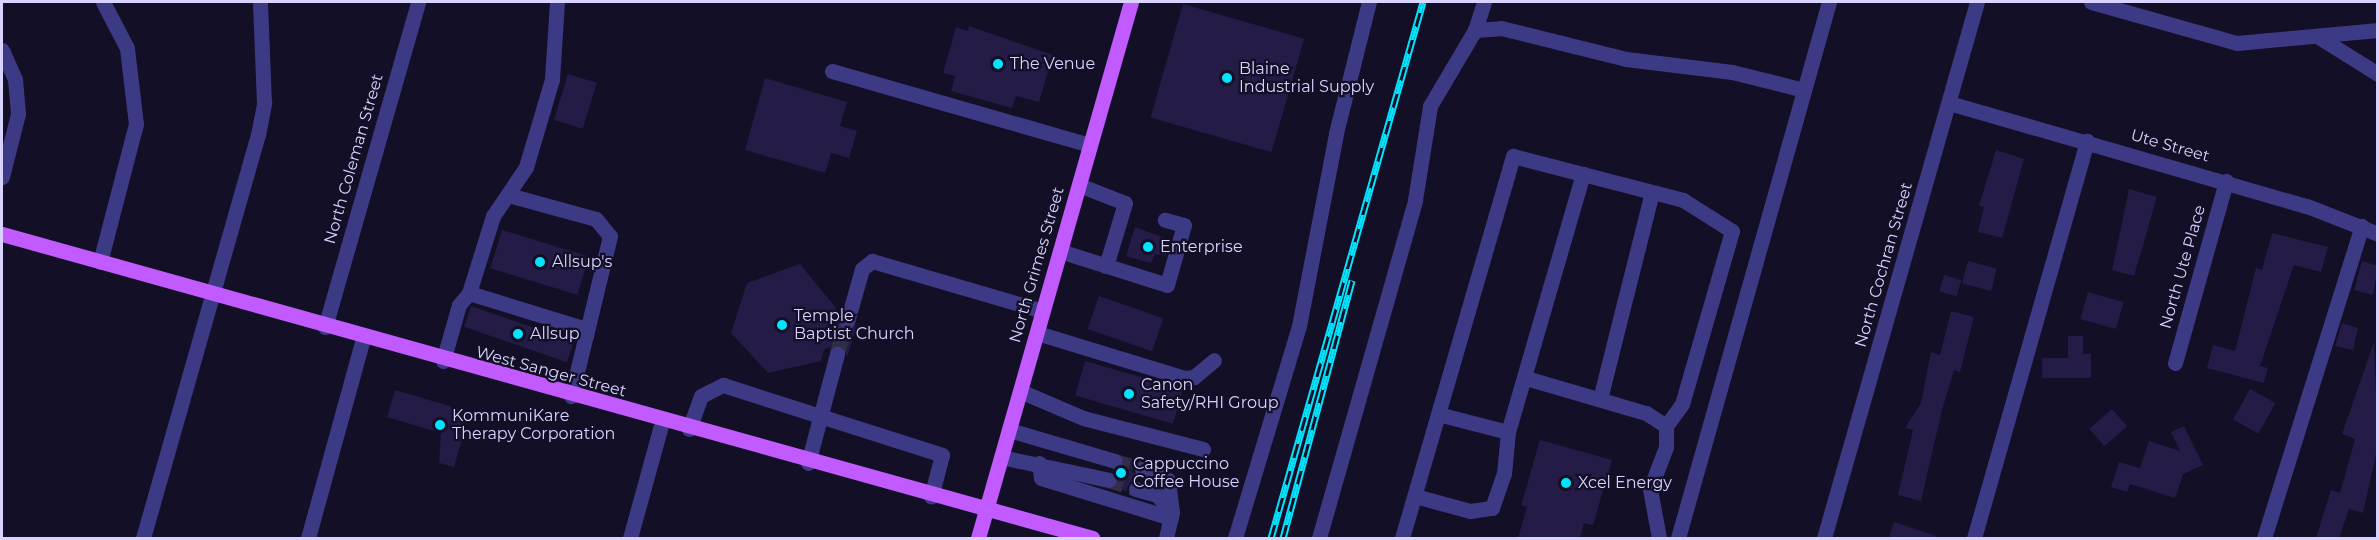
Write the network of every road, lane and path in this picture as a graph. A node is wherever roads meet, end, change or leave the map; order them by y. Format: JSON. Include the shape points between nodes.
{"nodes":[{"id":1,"x":103,"y":2,"type":"edge"},
{"id":2,"x":260,"y":2,"type":"edge"},
{"id":3,"x":418,"y":2,"type":"edge"},
{"id":4,"x":557,"y":2,"type":"edge"},
{"id":5,"x":1131,"y":2,"type":"edge"},
{"id":6,"x":1369,"y":2,"type":"edge"},
{"id":7,"x":1484,"y":2,"type":"edge"},
{"id":8,"x":1829,"y":2,"type":"edge"},
{"id":9,"x":1977,"y":2,"type":"edge"},
{"id":10,"x":2091,"y":2,"type":"edge"},
{"id":11,"x":1475,"y":30,"type":"junction"},
{"id":12,"x":2378,"y":30,"type":"edge"},
{"id":13,"x":2317,"y":36,"type":"junction"},
{"id":14,"x":2,"y":50,"type":"edge"},
{"id":15,"x":832,"y":71,"type":"dead end"},
{"id":16,"x":2378,"y":74,"type":"edge"},
{"id":17,"x":1804,"y":90,"type":"junction"},
{"id":18,"x":1949,"y":103,"type":"junction"},
{"id":19,"x":2087,"y":141,"type":"junction"},
{"id":20,"x":1090,"y":146,"type":"junction"},
{"id":21,"x":1583,"y":174,"type":"junction"},
{"id":22,"x":2,"y":177,"type":"edge"},
{"id":23,"x":2226,"y":181,"type":"junction"},
{"id":24,"x":1079,"y":185,"type":"junction"},
{"id":25,"x":1652,"y":192,"type":"junction"},
{"id":26,"x":512,"y":196,"type":"junction"},
{"id":27,"x":1165,"y":220,"type":"dead end"},
{"id":28,"x":2362,"y":226,"type":"junction"},
{"id":29,"x":2,"y":234,"type":"edge"},
{"id":30,"x":2378,"y":234,"type":"edge"},
{"id":31,"x":1060,"y":251,"type":"junction"},
{"id":32,"x":100,"y":262,"type":"junction"},
{"id":33,"x":1106,"y":266,"type":"junction"},
{"id":34,"x":470,"y":293,"type":"junction"},
{"id":35,"x":214,"y":295,"type":"junction"},
{"id":36,"x":1043,"y":311,"type":"junction"},
{"id":37,"x":846,"y":322,"type":"tunnel mouth"},
{"id":38,"x":325,"y":327,"type":"junction"},
{"id":39,"x":1036,"y":333,"type":"junction"},
{"id":40,"x":586,"y":335,"type":"junction"},
{"id":41,"x":363,"y":339,"type":"junction"},
{"id":42,"x":837,"y":354,"type":"tunnel mouth"},
{"id":43,"x":1214,"y":360,"type":"dead end"},
{"id":44,"x":443,"y":361,"type":"junction"},
{"id":45,"x":2175,"y":363,"type":"dead end"},
{"id":46,"x":1526,"y":378,"type":"junction"},
{"id":47,"x":1020,"y":391,"type":"junction"},
{"id":48,"x":572,"y":396,"type":"junction"},
{"id":49,"x":1600,"y":399,"type":"junction"},
{"id":50,"x":1438,"y":414,"type":"junction"},
{"id":51,"x":820,"y":419,"type":"junction"},
{"id":52,"x":662,"y":422,"type":"junction"},
{"id":53,"x":1666,"y":426,"type":"junction"},
{"id":54,"x":689,"y":429,"type":"junction"},
{"id":55,"x":1009,"y":430,"type":"junction"},
{"id":56,"x":1508,"y":432,"type":"junction"},
{"id":57,"x":1203,"y":449,"type":"dead end"},
{"id":58,"x":1001,"y":457,"type":"junction"},
{"id":59,"x":1114,"y":461,"type":"tunnel mouth"},
{"id":60,"x":808,"y":463,"type":"junction"},
{"id":61,"x":1039,"y":463,"type":"junction"},
{"id":62,"x":1142,"y":469,"type":"tunnel mouth"},
{"id":63,"x":1109,"y":480,"type":"tunnel mouth"},
{"id":64,"x":1136,"y":489,"type":"tunnel mouth"},
{"id":65,"x":1414,"y":496,"type":"junction"},
{"id":66,"x":931,"y":497,"type":"junction"},
{"id":67,"x":985,"y":512,"type":"junction"},
{"id":68,"x":1172,"y":515,"type":"junction"},
{"id":69,"x":143,"y":538,"type":"edge"},
{"id":70,"x":308,"y":538,"type":"edge"},
{"id":71,"x":630,"y":538,"type":"edge"},
{"id":72,"x":978,"y":538,"type":"edge"},
{"id":73,"x":1092,"y":538,"type":"edge"},
{"id":74,"x":1166,"y":538,"type":"edge"},
{"id":75,"x":1235,"y":538,"type":"edge"},
{"id":76,"x":1319,"y":538,"type":"edge"},
{"id":77,"x":1402,"y":538,"type":"edge"},
{"id":78,"x":1659,"y":538,"type":"edge"},
{"id":79,"x":1678,"y":538,"type":"edge"},
{"id":80,"x":1824,"y":538,"type":"edge"},
{"id":81,"x":1974,"y":538,"type":"edge"},
{"id":82,"x":2264,"y":538,"type":"edge"}],
"edges":[{"from":1,"to":32,"type":"street","via":[[127,48],[136,124]]},
{"from":2,"to":35,"type":"street","via":[[264,103]]},
{"from":3,"to":38,"type":"street","name":"North Coleman Street"},
{"from":4,"to":26,"type":"street","via":[[552,79]]},
{"from":5,"to":20,"type":"main road","name":"North Grimes Street"},
{"from":6,"to":75,"type":"street","via":[[1336,133],[1299,326]]},
{"from":7,"to":11,"type":"street"},
{"from":8,"to":17,"type":"street"},
{"from":9,"to":18,"type":"street","name":"North Cochran Street"},
{"from":10,"to":13,"type":"street","via":[[2237,43]]},
{"from":11,"to":17,"type":"street","via":[[1501,28],[1626,59],[1732,72]]},
{"from":11,"to":76,"type":"street","via":[[1430,106],[1415,200]]},
{"from":12,"to":13,"type":"street"},
{"from":13,"to":16,"type":"street"},
{"from":14,"to":22,"type":"street","via":[[15,79],[18,114]]},
{"from":15,"to":20,"type":"street"},
{"from":17,"to":79,"type":"street"},
{"from":18,"to":19,"type":"street","name":"Ute Street"},
{"from":18,"to":80,"type":"street","name":"North Cochran Street"},
{"from":19,"to":23,"type":"street","name":"Ute Street"},
{"from":19,"to":81,"type":"street"},
{"from":20,"to":24,"type":"main road","name":"North Grimes Street"},
{"from":21,"to":25,"type":"street"},
{"from":21,"to":46,"type":"street"},
{"from":21,"to":50,"type":"street","via":[[1513,156]]},
{"from":23,"to":28,"type":"street","name":"Ute Street"},
{"from":23,"to":45,"type":"street","name":"North Ute Place"},
{"from":24,"to":31,"type":"main road","name":"North Grimes Street"},
{"from":24,"to":33,"type":"street","via":[[1125,202]]},
{"from":25,"to":49,"type":"street"},
{"from":25,"to":53,"type":"street","via":[[1683,200],[1732,231],[1682,404]]},
{"from":26,"to":34,"type":"street","via":[[484,236]]},
{"from":26,"to":40,"type":"street","via":[[596,219],[610,236]]},
{"from":27,"to":33,"type":"street","via":[[1184,225],[1167,285]]},
{"from":28,"to":30,"type":"street","name":"Ute Street"},
{"from":28,"to":82,"type":"street"},
{"from":29,"to":32,"type":"main road","name":"West Sanger Street"},
{"from":31,"to":33,"type":"street"},
{"from":31,"to":36,"type":"main road","name":"North Grimes Street"},
{"from":32,"to":35,"type":"main road","name":"West Sanger Street"},
{"from":34,"to":40,"type":"street","via":[[567,320]]},
{"from":34,"to":44,"type":"street","via":[[459,305]]},
{"from":35,"to":38,"type":"main road","name":"West Sanger Street"},
{"from":35,"to":69,"type":"street"},
{"from":36,"to":37,"type":"street","via":[[872,261],[862,269]]},
{"from":36,"to":39,"type":"main road","name":"North Grimes Street"},
{"from":38,"to":41,"type":"main road","name":"West Sanger Street"},
{"from":39,"to":43,"type":"street","via":[[1185,378],[1194,377]]},
{"from":39,"to":47,"type":"main road","name":"North Grimes Street"},
{"from":40,"to":48,"type":"street"},
{"from":41,"to":44,"type":"main road","name":"West Sanger Street"},
{"from":41,"to":70,"type":"street"},
{"from":42,"to":51,"type":"street"},
{"from":44,"to":48,"type":"main road","name":"West Sanger Street"},
{"from":46,"to":49,"type":"street"},
{"from":46,"to":56,"type":"street"},
{"from":47,"to":55,"type":"main road","name":"North Grimes Street"},
{"from":47,"to":57,"type":"street","via":[[1083,418]]},
{"from":48,"to":52,"type":"main road","name":"West Sanger Street"},
{"from":49,"to":53,"type":"street","via":[[1646,413]]},
{"from":50,"to":56,"type":"street"},
{"from":50,"to":65,"type":"street"},
{"from":51,"to":54,"type":"street","via":[[723,386],[701,396]]},
{"from":51,"to":60,"type":"street"},
{"from":51,"to":66,"type":"street","via":[[942,455]]},
{"from":52,"to":54,"type":"main road","name":"West Sanger Street"},
{"from":52,"to":71,"type":"street"},
{"from":53,"to":78,"type":"street","via":[[1666,447],[1650,489]]},
{"from":54,"to":60,"type":"main road","name":"West Sanger Street"},
{"from":55,"to":58,"type":"main road","name":"North Grimes Street"},
{"from":55,"to":59,"type":"street"},
{"from":56,"to":65,"type":"street","via":[[1504,474],[1492,508],[1470,511]]},
{"from":58,"to":61,"type":"street"},
{"from":58,"to":67,"type":"main road","name":"North Grimes Street"},
{"from":60,"to":66,"type":"main road","name":"West Sanger Street"},
{"from":61,"to":63,"type":"street"},
{"from":61,"to":68,"type":"street","via":[[1041,478]]},
{"from":62,"to":68,"type":"street","via":[[1168,480]]},
{"from":64,"to":68,"type":"street","via":[[1157,495]]},
{"from":65,"to":77,"type":"street"},
{"from":66,"to":67,"type":"main road","name":"West Sanger Street"},
{"from":67,"to":72,"type":"main road","name":"North Grimes Street"},
{"from":67,"to":73,"type":"main road","name":"West Sanger Street"},
{"from":68,"to":74,"type":"street"}]}
